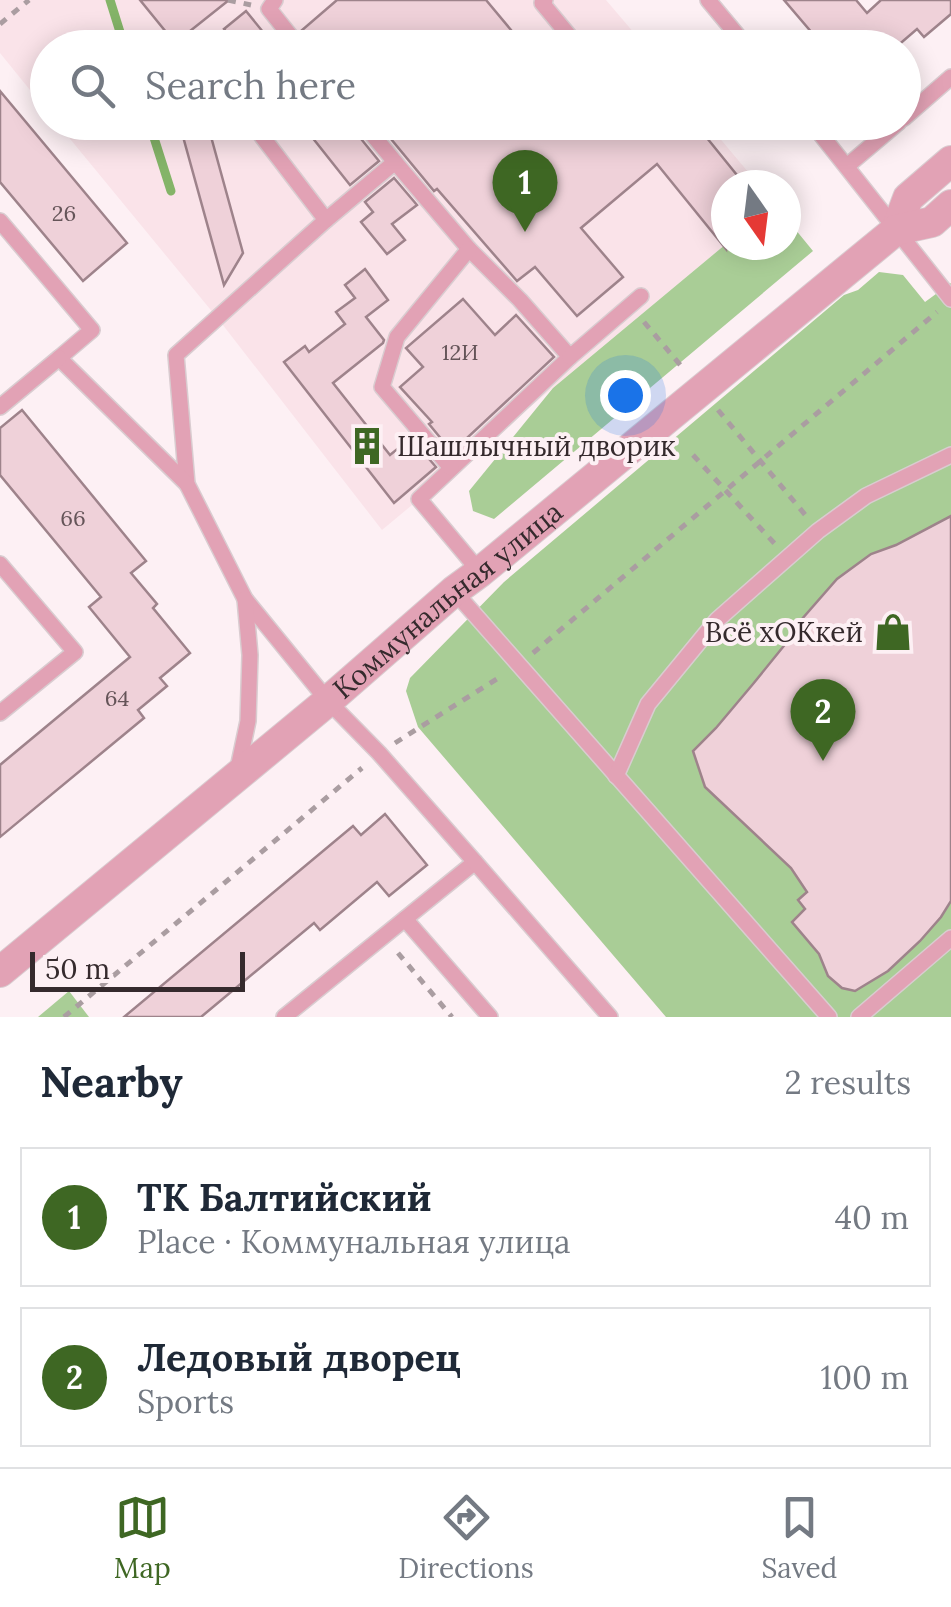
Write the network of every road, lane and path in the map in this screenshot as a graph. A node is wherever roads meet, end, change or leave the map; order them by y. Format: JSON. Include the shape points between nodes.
{"nodes":[{"id":1,"x":29,"y":0,"type":"edge"},
{"id":2,"x":275,"y":0,"type":"edge"},
{"id":3,"x":545,"y":0,"type":"edge"},
{"id":4,"x":708,"y":0,"type":"edge"},
{"id":5,"x":0,"y":24,"type":"edge"},
{"id":6,"x":286,"y":30,"type":"edge"},
{"id":7,"x":564,"y":30,"type":"edge"},
{"id":8,"x":733,"y":30,"type":"edge"},
{"id":9,"x":951,"y":78,"type":"edge"},
{"id":10,"x":921,"y":103,"type":"edge"},
{"id":11,"x":264,"y":140,"type":"edge"},
{"id":12,"x":377,"y":140,"type":"edge"},
{"id":13,"x":826,"y":140,"type":"edge"},
{"id":14,"x":878,"y":140,"type":"edge"},
{"id":15,"x":951,"y":161,"type":"edge"},
{"id":16,"x":395,"y":162,"type":"junction"},
{"id":17,"x":847,"y":166,"type":"junction"},
{"id":18,"x":951,"y":205,"type":"edge"},
{"id":19,"x":326,"y":220,"type":"junction"},
{"id":20,"x":0,"y":222,"type":"edge"},
{"id":21,"x":896,"y":230,"type":"junction"},
{"id":22,"x":469,"y":249,"type":"junction"},
{"id":23,"x":951,"y":299,"type":"edge"},
{"id":24,"x":635,"y":300,"type":"joint"},
{"id":25,"x":570,"y":357,"type":"junction"},
{"id":26,"x":59,"y":358,"type":"junction"},
{"id":27,"x":700,"y":390,"type":"junction"},
{"id":28,"x":0,"y":407,"type":"edge"},
{"id":29,"x":951,"y":455,"type":"edge"},
{"id":30,"x":693,"y":456,"type":"dead end"},
{"id":31,"x":451,"y":468,"type":"junction"},
{"id":32,"x":187,"y":484,"type":"junction"},
{"id":33,"x":818,"y":531,"type":"junction"},
{"id":34,"x":788,"y":557,"type":"junction"},
{"id":35,"x":0,"y":564,"type":"edge"},
{"id":36,"x":480,"y":572,"type":"junction"},
{"id":37,"x":454,"y":592,"type":"junction"},
{"id":38,"x":245,"y":599,"type":"junction"},
{"id":39,"x":328,"y":701,"type":"junction"},
{"id":40,"x":0,"y":713,"type":"edge"},
{"id":41,"x":616,"y":776,"type":"junction"},
{"id":42,"x":236,"y":778,"type":"junction"},
{"id":43,"x":474,"y":862,"type":"junction"},
{"id":44,"x":404,"y":919,"type":"junction"},
{"id":45,"x":383,"y":936,"type":"junction"},
{"id":46,"x":951,"y":938,"type":"edge"},
{"id":47,"x":0,"y":972,"type":"edge"},
{"id":48,"x":882,"y":1009,"type":"edge"},
{"id":49,"x":284,"y":1017,"type":"edge"},
{"id":50,"x":452,"y":1017,"type":"edge"},
{"id":51,"x":490,"y":1017,"type":"edge"},
{"id":52,"x":610,"y":1017,"type":"edge"},
{"id":53,"x":829,"y":1017,"type":"edge"},
{"id":54,"x":859,"y":1017,"type":"edge"}],
"edges":[{"from":1,"to":5,"type":"path"},
{"from":2,"to":6,"type":"lane","via":[[269,9]]},
{"from":3,"to":7,"type":"lane"},
{"from":4,"to":8,"type":"lane"},
{"from":9,"to":10,"type":"lane"},
{"from":11,"to":19,"type":"lane"},
{"from":12,"to":16,"type":"lane"},
{"from":13,"to":17,"type":"lane"},
{"from":14,"to":17,"type":"lane"},
{"from":15,"to":21,"type":"street","name":"Коммунальная улица","via":[[908,198]]},
{"from":16,"to":19,"type":"lane"},
{"from":16,"to":22,"type":"lane"},
{"from":17,"to":21,"type":"lane"},
{"from":18,"to":21,"type":"street","name":"Коммунальная улица","via":[[932,222]]},
{"from":19,"to":32,"type":"lane","via":[[176,355]]},
{"from":20,"to":26,"type":"lane","via":[[92,330]]},
{"from":21,"to":23,"type":"lane"},
{"from":21,"to":27,"type":"street","name":"Коммунальная улица"},
{"from":22,"to":25,"type":"lane"},
{"from":22,"to":31,"type":"lane","via":[[397,337],[382,386]]},
{"from":24,"to":25,"type":"lane"},
{"from":24,"to":27,"type":"path"},
{"from":25,"to":31,"type":"lane"},
{"from":26,"to":28,"type":"lane"},
{"from":26,"to":32,"type":"lane"},
{"from":27,"to":33,"type":"path"},
{"from":27,"to":36,"type":"street","name":"Коммунальная улица"},
{"from":29,"to":33,"type":"lane","via":[[866,496]]},
{"from":30,"to":34,"type":"path"},
{"from":31,"to":36,"type":"lane","via":[[419,499]]},
{"from":32,"to":38,"type":"lane"},
{"from":33,"to":34,"type":"lane"},
{"from":34,"to":41,"type":"lane","via":[[717,620],[648,704]]},
{"from":35,"to":40,"type":"lane","via":[[75,652]]},
{"from":36,"to":37,"type":"street","name":"Коммунальная улица"},
{"from":37,"to":39,"type":"street","name":"Коммунальная улица"},
{"from":37,"to":41,"type":"lane"},
{"from":38,"to":39,"type":"lane"},
{"from":38,"to":42,"type":"lane","via":[[248,720]]},
{"from":39,"to":42,"type":"street","name":"Коммунальная улица"},
{"from":39,"to":43,"type":"lane"},
{"from":41,"to":53,"type":"lane"},
{"from":42,"to":47,"type":"street","name":"Коммунальная улица"},
{"from":43,"to":44,"type":"lane"},
{"from":43,"to":52,"type":"lane"},
{"from":44,"to":45,"type":"lane"},
{"from":44,"to":51,"type":"lane"},
{"from":45,"to":49,"type":"lane"},
{"from":45,"to":50,"type":"path"},
{"from":46,"to":48,"type":"lane"},
{"from":48,"to":54,"type":"lane"}]}
